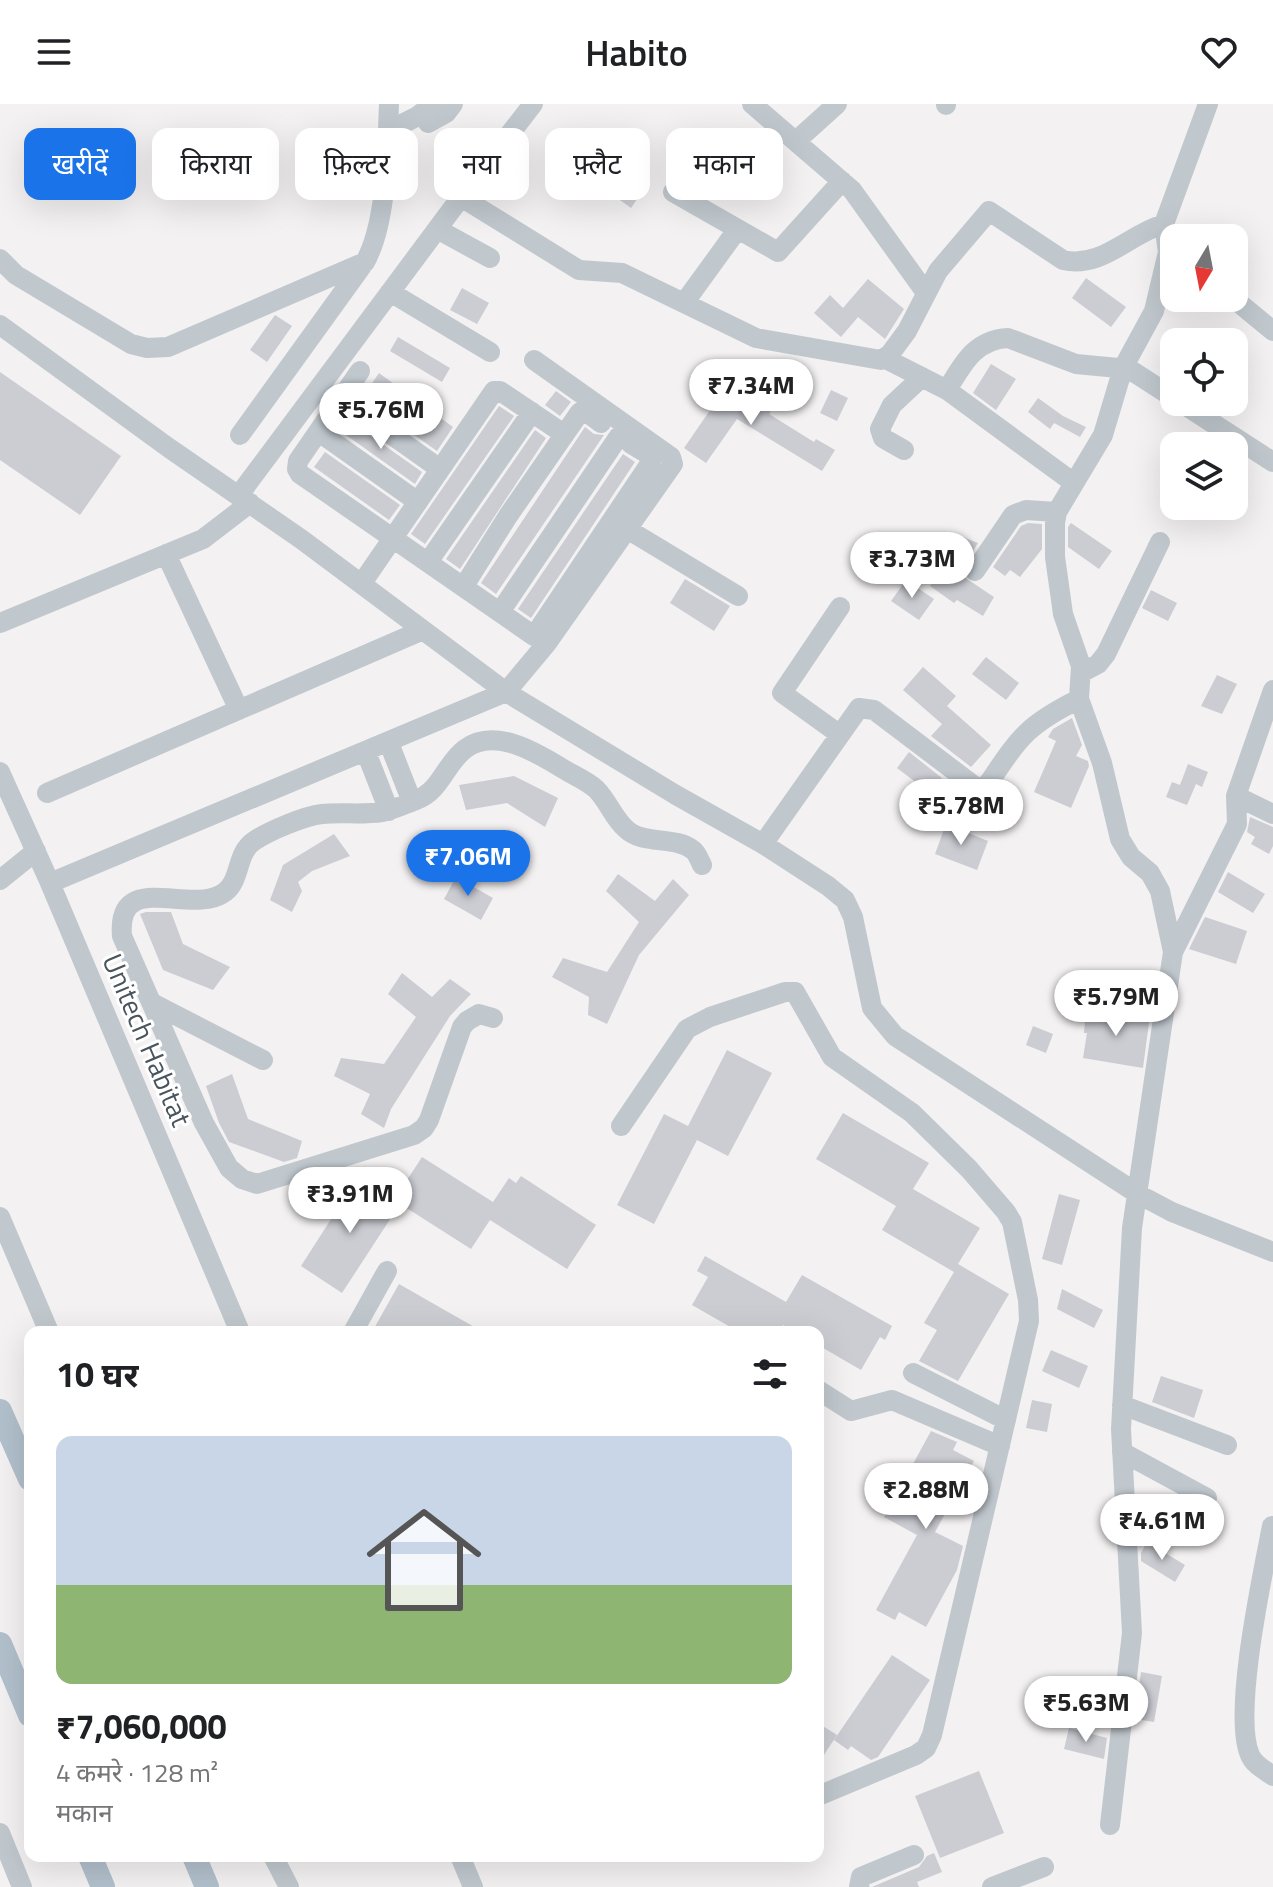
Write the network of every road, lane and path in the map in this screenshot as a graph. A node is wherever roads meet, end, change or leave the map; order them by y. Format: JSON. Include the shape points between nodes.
{"nodes":[{"id":1,"x":389,"y":104,"type":"edge"},
{"id":2,"x":453,"y":104,"type":"edge"},
{"id":3,"x":533,"y":104,"type":"edge"},
{"id":4,"x":752,"y":104,"type":"edge"},
{"id":5,"x":837,"y":104,"type":"edge"},
{"id":6,"x":1208,"y":104,"type":"edge"},
{"id":7,"x":431,"y":114,"type":"edge"},
{"id":8,"x":388,"y":128,"type":"edge"},
{"id":9,"x":394,"y":128,"type":"edge"},
{"id":10,"x":514,"y":128,"type":"edge"},
{"id":11,"x":796,"y":141,"type":"junction"},
{"id":12,"x":842,"y":181,"type":"junction"},
{"id":13,"x":381,"y":200,"type":"edge"},
{"id":14,"x":459,"y":200,"type":"edge"},
{"id":15,"x":466,"y":200,"type":"edge"},
{"id":16,"x":686,"y":200,"type":"edge"},
{"id":17,"x":1173,"y":224,"type":"edge"},
{"id":18,"x":437,"y":229,"type":"junction"},
{"id":19,"x":737,"y":230,"type":"junction"},
{"id":20,"x":1160,"y":233,"type":"edge"},
{"id":21,"x":490,"y":258,"type":"dead end"},
{"id":22,"x":0,"y":259,"type":"edge"},
{"id":23,"x":365,"y":262,"type":"junction"},
{"id":24,"x":1160,"y":291,"type":"edge"},
{"id":25,"x":390,"y":292,"type":"junction"},
{"id":26,"x":926,"y":293,"type":"junction"},
{"id":27,"x":684,"y":303,"type":"junction"},
{"id":28,"x":1248,"y":310,"type":"edge"},
{"id":29,"x":0,"y":325,"type":"edge"},
{"id":30,"x":1273,"y":331,"type":"edge"},
{"id":31,"x":490,"y":352,"type":"dead end"},
{"id":32,"x":886,"y":359,"type":"junction"},
{"id":33,"x":534,"y":360,"type":"dead end"},
{"id":34,"x":1123,"y":368,"type":"junction"},
{"id":35,"x":360,"y":371,"type":"dead end"},
{"id":36,"x":922,"y":377,"type":"junction"},
{"id":37,"x":1160,"y":389,"type":"edge"},
{"id":38,"x":947,"y":390,"type":"junction"},
{"id":39,"x":341,"y":399,"type":"junction"},
{"id":40,"x":532,"y":412,"type":"junction"},
{"id":41,"x":1202,"y":416,"type":"edge"},
{"id":42,"x":319,"y":432,"type":"junction"},
{"id":43,"x":564,"y":434,"type":"junction"},
{"id":44,"x":240,"y":435,"type":"dead end"},
{"id":45,"x":619,"y":436,"type":"junction"},
{"id":46,"x":904,"y":450,"type":"dead end"},
{"id":47,"x":1273,"y":462,"type":"edge"},
{"id":48,"x":440,"y":469,"type":"junction"},
{"id":49,"x":1074,"y":483,"type":"junction"},
{"id":50,"x":244,"y":499,"type":"junction"},
{"id":51,"x":418,"y":502,"type":"junction"},
{"id":52,"x":1057,"y":512,"type":"junction"},
{"id":53,"x":627,"y":529,"type":"junction"},
{"id":54,"x":393,"y":537,"type":"junction"},
{"id":55,"x":1160,"y":542,"type":"dead end"},
{"id":56,"x":166,"y":554,"type":"junction"},
{"id":57,"x":428,"y":562,"type":"junction"},
{"id":58,"x":975,"y":571,"type":"dead end"},
{"id":59,"x":362,"y":583,"type":"junction"},
{"id":60,"x":464,"y":586,"type":"junction"},
{"id":61,"x":738,"y":596,"type":"dead end"},
{"id":62,"x":840,"y":607,"type":"dead end"},
{"id":63,"x":500,"y":612,"type":"junction"},
{"id":64,"x":0,"y":623,"type":"edge"},
{"id":65,"x":423,"y":630,"type":"junction"},
{"id":66,"x":1081,"y":673,"type":"junction"},
{"id":67,"x":1273,"y":690,"type":"edge"},
{"id":68,"x":506,"y":692,"type":"junction"},
{"id":69,"x":1079,"y":699,"type":"junction"},
{"id":70,"x":239,"y":710,"type":"junction"},
{"id":71,"x":839,"y":734,"type":"junction"},
{"id":72,"x":389,"y":743,"type":"junction"},
{"id":73,"x":366,"y":752,"type":"junction"},
{"id":74,"x":0,"y":772,"type":"edge"},
{"id":75,"x":47,"y":793,"type":"dead end"},
{"id":76,"x":1236,"y":796,"type":"junction"},
{"id":77,"x":412,"y":802,"type":"junction"},
{"id":78,"x":389,"y":811,"type":"junction"},
{"id":79,"x":1273,"y":814,"type":"edge"},
{"id":80,"x":763,"y":844,"type":"junction"},
{"id":81,"x":36,"y":851,"type":"junction"},
{"id":82,"x":702,"y":865,"type":"dead end"},
{"id":83,"x":0,"y":880,"type":"edge"},
{"id":84,"x":50,"y":883,"type":"junction"},
{"id":85,"x":1173,"y":952,"type":"junction"},
{"id":86,"x":152,"y":1003,"type":"junction"},
{"id":87,"x":493,"y":1018,"type":"dead end"},
{"id":88,"x":263,"y":1060,"type":"dead end"},
{"id":89,"x":621,"y":1126,"type":"dead end"},
{"id":90,"x":1138,"y":1194,"type":"junction"},
{"id":91,"x":0,"y":1217,"type":"edge"},
{"id":92,"x":1273,"y":1252,"type":"edge"},
{"id":93,"x":387,"y":1271,"type":"dead end"},
{"id":94,"x":46,"y":1326,"type":"edge"},
{"id":95,"x":237,"y":1326,"type":"edge"},
{"id":96,"x":356,"y":1326,"type":"edge"},
{"id":97,"x":913,"y":1373,"type":"dead end"},
{"id":98,"x":824,"y":1394,"type":"edge"},
{"id":99,"x":1122,"y":1405,"type":"junction"},
{"id":100,"x":0,"y":1411,"type":"edge"},
{"id":101,"x":1006,"y":1420,"type":"junction"},
{"id":102,"x":1227,"y":1445,"type":"dead end"},
{"id":103,"x":1000,"y":1446,"type":"junction"},
{"id":104,"x":1122,"y":1452,"type":"junction"},
{"id":105,"x":24,"y":1465,"type":"edge"},
{"id":106,"x":1207,"y":1498,"type":"dead end"},
{"id":107,"x":1272,"y":1526,"type":"edge"},
{"id":108,"x":0,"y":1644,"type":"edge"},
{"id":109,"x":24,"y":1701,"type":"edge"},
{"id":110,"x":1273,"y":1776,"type":"edge"},
{"id":111,"x":824,"y":1793,"type":"edge"},
{"id":112,"x":1110,"y":1825,"type":"dead end"},
{"id":113,"x":0,"y":1833,"type":"edge"},
{"id":114,"x":914,"y":1855,"type":"dead end"},
{"id":115,"x":93,"y":1862,"type":"edge"},
{"id":116,"x":197,"y":1862,"type":"edge"},
{"id":117,"x":272,"y":1862,"type":"edge"},
{"id":118,"x":274,"y":1862,"type":"edge"},
{"id":119,"x":463,"y":1862,"type":"edge"},
{"id":120,"x":1044,"y":1867,"type":"dead end"},
{"id":121,"x":22,"y":1887,"type":"edge"},
{"id":122,"x":103,"y":1887,"type":"edge"},
{"id":123,"x":207,"y":1887,"type":"edge"},
{"id":124,"x":274,"y":1887,"type":"edge"},
{"id":125,"x":289,"y":1887,"type":"edge"},
{"id":126,"x":473,"y":1887,"type":"edge"},
{"id":127,"x":859,"y":1887,"type":"edge"},
{"id":128,"x":992,"y":1887,"type":"edge"}],
"edges":[{"from":1,"to":8,"type":"street"},
{"from":2,"to":7,"type":"street","via":[[446,113]]},
{"from":3,"to":10,"type":"street"},
{"from":4,"to":11,"type":"street"},
{"from":5,"to":11,"type":"street"},
{"from":6,"to":17,"type":"street"},
{"from":7,"to":9,"type":"street"},
{"from":11,"to":12,"type":"street"},
{"from":12,"to":19,"type":"street","via":[[778,252]]},
{"from":12,"to":26,"type":"street"},
{"from":13,"to":23,"type":"street","via":[[379,226]]},
{"from":14,"to":18,"type":"street"},
{"from":15,"to":27,"type":"street","via":[[570,266],[622,273]]},
{"from":16,"to":19,"type":"street"},
{"from":18,"to":21,"type":"street"},
{"from":18,"to":25,"type":"street"},
{"from":19,"to":27,"type":"street"},
{"from":20,"to":26,"type":"street","via":[[1149,228],[1101,257],[1072,262],[989,211]]},
{"from":22,"to":23,"type":"street","via":[[77,313],[147,348],[168,347]]},
{"from":23,"to":44,"type":"street"},
{"from":24,"to":34,"type":"street"},
{"from":25,"to":31,"type":"street"},
{"from":25,"to":50,"type":"street"},
{"from":26,"to":32,"type":"street"},
{"from":27,"to":32,"type":"street","via":[[756,338]]},
{"from":28,"to":30,"type":"street"},
{"from":29,"to":50,"type":"street"},
{"from":32,"to":36,"type":"street"},
{"from":33,"to":53,"type":"street","via":[[673,459]]},
{"from":34,"to":37,"type":"street"},
{"from":34,"to":38,"type":"street","via":[[1076,364],[1001,338],[975,349]]},
{"from":34,"to":49,"type":"street","via":[[1103,435]]},
{"from":35,"to":39,"type":"street"},
{"from":36,"to":38,"type":"street"},
{"from":36,"to":46,"type":"street","via":[[892,405],[880,429],[883,438]]},
{"from":38,"to":49,"type":"street"},
{"from":39,"to":42,"type":"street"},
{"from":39,"to":48,"type":"street"},
{"from":40,"to":43,"type":"street"},
{"from":40,"to":48,"type":"street","via":[[494,391]]},
{"from":40,"to":57,"type":"street"},
{"from":41,"to":47,"type":"street"},
{"from":42,"to":51,"type":"street"},
{"from":42,"to":54,"type":"street","via":[[298,461],[300,474]]},
{"from":43,"to":45,"type":"street","via":[[583,411]]},
{"from":43,"to":60,"type":"street"},
{"from":45,"to":63,"type":"street"},
{"from":45,"to":63,"type":"street","via":[[652,459],[536,635]]},
{"from":48,"to":51,"type":"street"},
{"from":49,"to":52,"type":"street"},
{"from":50,"to":56,"type":"street","via":[[203,539]]},
{"from":50,"to":59,"type":"street"},
{"from":51,"to":54,"type":"street"},
{"from":52,"to":58,"type":"street","via":[[1026,510],[1013,515]]},
{"from":52,"to":66,"type":"street","via":[[1054,549],[1061,602]]},
{"from":53,"to":61,"type":"street"},
{"from":53,"to":68,"type":"street"},
{"from":54,"to":57,"type":"street"},
{"from":54,"to":59,"type":"street"},
{"from":55,"to":66,"type":"street","via":[[1106,654]]},
{"from":56,"to":64,"type":"street"},
{"from":56,"to":70,"type":"street"},
{"from":57,"to":60,"type":"street"},
{"from":59,"to":65,"type":"street"},
{"from":60,"to":63,"type":"street"},
{"from":62,"to":71,"type":"street","via":[[782,693]]},
{"from":65,"to":68,"type":"street"},
{"from":65,"to":70,"type":"street"},
{"from":66,"to":69,"type":"street"},
{"from":67,"to":76,"type":"street"},
{"from":68,"to":72,"type":"street"},
{"from":68,"to":80,"type":"street"},
{"from":69,"to":71,"type":"street","via":[[1020,736],[985,787],[972,785],[874,710],[859,708]]},
{"from":69,"to":85,"type":"street","via":[[1102,763],[1120,839],[1160,891]]},
{"from":70,"to":75,"type":"street"},
{"from":71,"to":80,"type":"street"},
{"from":72,"to":73,"type":"street"},
{"from":72,"to":77,"type":"street"},
{"from":73,"to":78,"type":"street"},
{"from":73,"to":84,"type":"street"},
{"from":74,"to":81,"type":"street","name":"Unitech Habitat"},
{"from":76,"to":79,"type":"street"},
{"from":76,"to":85,"type":"street","via":[[1237,824]]},
{"from":77,"to":78,"type":"street"},
{"from":77,"to":82,"type":"street","via":[[428,796],[469,745],[512,742],[592,786],[632,834],[684,845]]},
{"from":78,"to":86,"type":"street","via":[[310,816],[247,846],[229,889],[221,895],[135,900],[125,908],[122,936]]},
{"from":80,"to":90,"type":"street","via":[[845,900],[872,1008],[895,1036]]},
{"from":81,"to":83,"type":"street"},
{"from":81,"to":84,"type":"street","name":"Unitech Habitat"},
{"from":84,"to":95,"type":"street","name":"Unitech Habitat"},
{"from":85,"to":90,"type":"street"},
{"from":86,"to":87,"type":"street","via":[[229,1168],[257,1184],[424,1128],[462,1027],[479,1014]]},
{"from":86,"to":88,"type":"street"},
{"from":89,"to":101,"type":"street","via":[[687,1029],[795,992],[832,1057],[912,1113],[969,1169],[1012,1222],[1029,1321]]},
{"from":90,"to":92,"type":"street"},
{"from":90,"to":99,"type":"street"},
{"from":91,"to":94,"type":"street"},
{"from":93,"to":96,"type":"street"},
{"from":97,"to":101,"type":"street"},
{"from":98,"to":103,"type":"street","via":[[851,1411],[892,1400]]},
{"from":99,"to":102,"type":"street"},
{"from":99,"to":104,"type":"street"},
{"from":100,"to":105,"type":"main road"},
{"from":101,"to":103,"type":"street"},
{"from":103,"to":111,"type":"street","via":[[926,1748]]},
{"from":104,"to":106,"type":"street"},
{"from":104,"to":112,"type":"street","via":[[1132,1633]]},
{"from":107,"to":110,"type":"street","via":[[1245,1717],[1248,1751]]},
{"from":108,"to":109,"type":"main road"},
{"from":113,"to":121,"type":"street"},
{"from":114,"to":127,"type":"street","via":[[861,1877]]},
{"from":115,"to":122,"type":"main road"},
{"from":116,"to":123,"type":"main road"},
{"from":117,"to":124,"type":"street"},
{"from":118,"to":125,"type":"street"},
{"from":119,"to":126,"type":"street"},
{"from":120,"to":128,"type":"street"}]}
